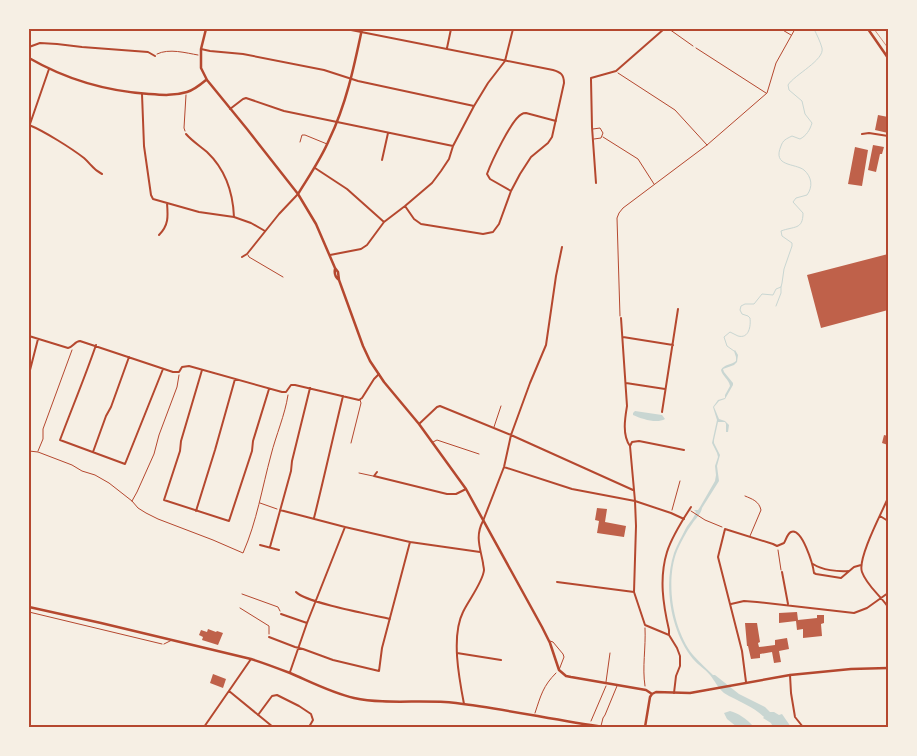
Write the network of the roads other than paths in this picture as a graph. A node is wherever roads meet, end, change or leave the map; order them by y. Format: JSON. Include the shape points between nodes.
{"nodes":[{"id":1,"x":206,"y":29,"type":"edge"},
{"id":2,"x":346,"y":29,"type":"edge"},
{"id":3,"x":451,"y":29,"type":"edge"},
{"id":4,"x":513,"y":29,"type":"edge"},
{"id":5,"x":664,"y":29,"type":"edge"},
{"id":6,"x":669,"y":29,"type":"edge"},
{"id":7,"x":868,"y":29,"type":"edge"},
{"id":8,"x":361,"y":30,"type":"edge"},
{"id":9,"x":693,"y":46,"type":"road end"},
{"id":10,"x":29,"y":47,"type":"edge"},
{"id":11,"x":202,"y":49,"type":"junction"},
{"id":12,"x":447,"y":49,"type":"junction"},
{"id":13,"x":154,"y":56,"type":"road end"},
{"id":14,"x":29,"y":58,"type":"edge"},
{"id":15,"x":888,"y":58,"type":"edge"},
{"id":16,"x":505,"y":61,"type":"junction"},
{"id":17,"x":49,"y":69,"type":"junction"},
{"id":18,"x":351,"y":78,"type":"junction"},
{"id":19,"x":206,"y":80,"type":"junction"},
{"id":20,"x":142,"y":94,"type":"junction"},
{"id":21,"x":474,"y":106,"type":"junction"},
{"id":22,"x":230,"y":109,"type":"junction"},
{"id":23,"x":556,"y":121,"type":"junction"},
{"id":24,"x":337,"y":122,"type":"junction"},
{"id":25,"x":29,"y":125,"type":"edge"},
{"id":26,"x":592,"y":129,"type":"junction"},
{"id":27,"x":388,"y":132,"type":"junction"},
{"id":28,"x":186,"y":134,"type":"road end"},
{"id":29,"x":862,"y":134,"type":"dead end"},
{"id":30,"x":888,"y":136,"type":"edge"},
{"id":31,"x":593,"y":139,"type":"junction"},
{"id":32,"x":300,"y":142,"type":"dead end"},
{"id":33,"x":327,"y":144,"type":"junction"},
{"id":34,"x":453,"y":146,"type":"junction"},
{"id":35,"x":382,"y":160,"type":"dead end"},
{"id":36,"x":314,"y":168,"type":"junction"},
{"id":37,"x":102,"y":174,"type":"dead end"},
{"id":38,"x":596,"y":184,"type":"dead end"},
{"id":39,"x":511,"y":191,"type":"junction"},
{"id":40,"x":298,"y":194,"type":"junction"},
{"id":41,"x":167,"y":203,"type":"junction"},
{"id":42,"x":405,"y":206,"type":"junction"},
{"id":43,"x":234,"y":217,"type":"junction"},
{"id":44,"x":384,"y":222,"type":"junction"},
{"id":45,"x":265,"y":231,"type":"junction"},
{"id":46,"x":159,"y":234,"type":"dead end"},
{"id":47,"x":562,"y":247,"type":"dead end"},
{"id":48,"x":247,"y":254,"type":"junction"},
{"id":49,"x":329,"y":255,"type":"junction"},
{"id":50,"x":242,"y":257,"type":"dead end"},
{"id":51,"x":282,"y":278,"type":"dead end"},
{"id":52,"x":678,"y":309,"type":"dead end"},
{"id":53,"x":621,"y":318,"type":"road end"},
{"id":54,"x":29,"y":336,"type":"edge"},
{"id":55,"x":38,"y":338,"type":"junction"},
{"id":56,"x":623,"y":338,"type":"junction"},
{"id":57,"x":672,"y":345,"type":"junction"},
{"id":58,"x":96,"y":346,"type":"junction"},
{"id":59,"x":128,"y":357,"type":"junction"},
{"id":60,"x":163,"y":368,"type":"junction"},
{"id":61,"x":202,"y":370,"type":"junction"},
{"id":62,"x":29,"y":374,"type":"edge"},
{"id":63,"x":379,"y":374,"type":"junction"},
{"id":64,"x":235,"y":379,"type":"junction"},
{"id":65,"x":626,"y":383,"type":"junction"},
{"id":66,"x":310,"y":388,"type":"junction"},
{"id":67,"x":269,"y":389,"type":"junction"},
{"id":68,"x":665,"y":389,"type":"junction"},
{"id":69,"x":343,"y":396,"type":"junction"},
{"id":70,"x":360,"y":399,"type":"junction"},
{"id":71,"x":501,"y":406,"type":"dead end"},
{"id":72,"x":662,"y":412,"type":"dead end"},
{"id":73,"x":419,"y":424,"type":"junction"},
{"id":74,"x":493,"y":428,"type":"junction"},
{"id":75,"x":511,"y":435,"type":"junction"},
{"id":76,"x":433,"y":442,"type":"junction"},
{"id":77,"x":351,"y":443,"type":"dead end"},
{"id":78,"x":630,"y":446,"type":"junction"},
{"id":79,"x":684,"y":450,"type":"dead end"},
{"id":80,"x":92,"y":452,"type":"junction"},
{"id":81,"x":479,"y":454,"type":"dead end"},
{"id":82,"x":504,"y":467,"type":"junction"},
{"id":83,"x":376,"y":472,"type":"dead end"},
{"id":84,"x":359,"y":473,"type":"dead end"},
{"id":85,"x":374,"y":476,"type":"junction"},
{"id":86,"x":466,"y":489,"type":"junction"},
{"id":87,"x":633,"y":490,"type":"junction"},
{"id":88,"x":745,"y":496,"type":"dead end"},
{"id":89,"x":888,"y":498,"type":"edge"},
{"id":90,"x":635,"y":501,"type":"junction"},
{"id":91,"x":691,"y":509,"type":"road end"},
{"id":92,"x":280,"y":510,"type":"junction"},
{"id":93,"x":196,"y":511,"type":"junction"},
{"id":94,"x":880,"y":516,"type":"junction"},
{"id":95,"x":314,"y":518,"type":"junction"},
{"id":96,"x":684,"y":519,"type":"junction"},
{"id":97,"x":888,"y":521,"type":"edge"},
{"id":98,"x":483,"y":522,"type":"junction"},
{"id":99,"x":345,"y":527,"type":"junction"},
{"id":100,"x":750,"y":536,"type":"junction"},
{"id":101,"x":410,"y":542,"type":"junction"},
{"id":102,"x":260,"y":545,"type":"dead end"},
{"id":103,"x":270,"y":547,"type":"junction"},
{"id":104,"x":279,"y":550,"type":"dead end"},
{"id":105,"x":481,"y":552,"type":"junction"},
{"id":106,"x":812,"y":564,"type":"junction"},
{"id":107,"x":861,"y":565,"type":"junction"},
{"id":108,"x":849,"y":571,"type":"junction"},
{"id":109,"x":782,"y":572,"type":"road end"},
{"id":110,"x":557,"y":582,"type":"dead end"},
{"id":111,"x":296,"y":592,"type":"dead end"},
{"id":112,"x":634,"y":592,"type":"junction"},
{"id":113,"x":888,"y":593,"type":"edge"},
{"id":114,"x":882,"y":598,"type":"junction"},
{"id":115,"x":316,"y":601,"type":"junction"},
{"id":116,"x":731,"y":604,"type":"junction"},
{"id":117,"x":788,"y":605,"type":"junction"},
{"id":118,"x":29,"y":607,"type":"edge"},
{"id":119,"x":888,"y":607,"type":"edge"},
{"id":120,"x":281,"y":614,"type":"road end"},
{"id":121,"x":390,"y":619,"type":"junction"},
{"id":122,"x":308,"y":623,"type":"junction"},
{"id":123,"x":669,"y":635,"type":"junction"},
{"id":124,"x":268,"y":637,"type":"road end"},
{"id":125,"x":173,"y":640,"type":"junction"},
{"id":126,"x":549,"y":640,"type":"junction"},
{"id":127,"x":164,"y":644,"type":"road end"},
{"id":128,"x":299,"y":648,"type":"junction"},
{"id":129,"x":457,"y":653,"type":"junction"},
{"id":130,"x":610,"y":653,"type":"dead end"},
{"id":131,"x":251,"y":659,"type":"junction"},
{"id":132,"x":501,"y":660,"type":"dead end"},
{"id":133,"x":888,"y":668,"type":"edge"},
{"id":134,"x":559,"y":670,"type":"junction"},
{"id":135,"x":290,"y":673,"type":"junction"},
{"id":136,"x":790,"y":675,"type":"junction"},
{"id":137,"x":746,"y":682,"type":"junction"},
{"id":138,"x":606,"y":683,"type":"junction"},
{"id":139,"x":617,"y":685,"type":"junction"},
{"id":140,"x":229,"y":692,"type":"junction"},
{"id":141,"x":674,"y":693,"type":"junction"},
{"id":142,"x":652,"y":694,"type":"junction"},
{"id":143,"x":464,"y":704,"type":"junction"},
{"id":144,"x":258,"y":715,"type":"junction"},
{"id":145,"x":581,"y":726,"type":"edge"},
{"id":146,"x":204,"y":727,"type":"edge"},
{"id":147,"x":273,"y":727,"type":"edge"},
{"id":148,"x":309,"y":727,"type":"edge"},
{"id":149,"x":602,"y":727,"type":"edge"},
{"id":150,"x":644,"y":727,"type":"edge"},
{"id":151,"x":803,"y":727,"type":"edge"}],
"edges":[{"from":1,"to":11,"type":"street"},
{"from":2,"to":8,"type":"street"},
{"from":3,"to":12,"type":"street"},
{"from":4,"to":16,"type":"street"},
{"from":5,"to":26,"type":"street","via":[[616,71],[591,78]]},
{"from":6,"to":9,"type":"lane"},
{"from":7,"to":15,"type":"street"},
{"from":8,"to":12,"type":"street"},
{"from":8,"to":18,"type":"street"},
{"from":10,"to":13,"type":"street","via":[[40,43],[57,44],[148,52]]},
{"from":11,"to":18,"type":"street","via":[[324,70]]},
{"from":11,"to":19,"type":"street","via":[[201,68]]},
{"from":12,"to":16,"type":"street"},
{"from":14,"to":17,"type":"street"},
{"from":16,"to":21,"type":"street"},
{"from":16,"to":23,"type":"street","via":[[553,70],[563,75]]},
{"from":17,"to":20,"type":"street","via":[[94,86]]},
{"from":17,"to":25,"type":"street"},
{"from":18,"to":21,"type":"street"},
{"from":18,"to":24,"type":"street"},
{"from":19,"to":20,"type":"street","via":[[187,92]]},
{"from":19,"to":22,"type":"street"},
{"from":20,"to":41,"type":"street","via":[[144,146],[151,196]]},
{"from":21,"to":34,"type":"street"},
{"from":22,"to":24,"type":"street","via":[[246,98],[284,111]]},
{"from":22,"to":40,"type":"street"},
{"from":23,"to":39,"type":"street","via":[[552,137],[532,157]]},
{"from":23,"to":39,"type":"street","via":[[522,113],[509,130],[488,174],[490,179]]},
{"from":24,"to":27,"type":"street"},
{"from":24,"to":33,"type":"street"},
{"from":25,"to":37,"type":"street","via":[[78,154]]},
{"from":26,"to":31,"type":"street"},
{"from":26,"to":31,"type":"lane","via":[[603,131],[600,139]]},
{"from":27,"to":34,"type":"street"},
{"from":27,"to":35,"type":"street"},
{"from":28,"to":43,"type":"street","via":[[214,159],[224,174],[231,192]]},
{"from":29,"to":30,"type":"street"},
{"from":31,"to":38,"type":"street"},
{"from":32,"to":33,"type":"lane","via":[[305,135]]},
{"from":33,"to":36,"type":"street"},
{"from":34,"to":42,"type":"street","via":[[432,183]]},
{"from":36,"to":40,"type":"street"},
{"from":36,"to":44,"type":"street","via":[[347,189]]},
{"from":39,"to":42,"type":"street","via":[[499,224],[488,234],[421,224]]},
{"from":40,"to":45,"type":"street"},
{"from":40,"to":49,"type":"street"},
{"from":41,"to":43,"type":"street"},
{"from":41,"to":46,"type":"street","via":[[165,229]]},
{"from":42,"to":44,"type":"street"},
{"from":43,"to":45,"type":"street"},
{"from":44,"to":49,"type":"street","via":[[361,249]]},
{"from":45,"to":48,"type":"street"},
{"from":47,"to":75,"type":"street","via":[[546,345]]},
{"from":48,"to":50,"type":"street"},
{"from":48,"to":51,"type":"lane"},
{"from":49,"to":63,"type":"street","via":[[366,353]]},
{"from":52,"to":57,"type":"street"},
{"from":53,"to":56,"type":"street"},
{"from":54,"to":55,"type":"street"},
{"from":55,"to":58,"type":"street","via":[[68,348],[79,341]]},
{"from":55,"to":62,"type":"street"},
{"from":56,"to":57,"type":"street"},
{"from":56,"to":65,"type":"street"},
{"from":57,"to":68,"type":"street"},
{"from":58,"to":59,"type":"street"},
{"from":58,"to":80,"type":"street","via":[[60,440]]},
{"from":59,"to":60,"type":"street"},
{"from":59,"to":80,"type":"street"},
{"from":60,"to":61,"type":"street","via":[[176,373],[187,366]]},
{"from":60,"to":80,"type":"street","via":[[125,464]]},
{"from":61,"to":64,"type":"street"},
{"from":61,"to":93,"type":"street","via":[[164,500]]},
{"from":63,"to":70,"type":"street"},
{"from":63,"to":73,"type":"street"},
{"from":64,"to":67,"type":"street"},
{"from":64,"to":93,"type":"street"},
{"from":65,"to":68,"type":"street"},
{"from":65,"to":78,"type":"street","via":[[626,441]]},
{"from":66,"to":67,"type":"street","via":[[293,385],[288,391]]},
{"from":66,"to":69,"type":"street"},
{"from":66,"to":92,"type":"street"},
{"from":67,"to":93,"type":"street","via":[[229,521]]},
{"from":68,"to":72,"type":"street"},
{"from":69,"to":70,"type":"street"},
{"from":69,"to":95,"type":"street"},
{"from":70,"to":77,"type":"lane"},
{"from":71,"to":74,"type":"lane"},
{"from":73,"to":74,"type":"street","via":[[440,406]]},
{"from":73,"to":76,"type":"street"},
{"from":74,"to":75,"type":"street"},
{"from":75,"to":82,"type":"street"},
{"from":75,"to":87,"type":"street"},
{"from":76,"to":81,"type":"lane","via":[[437,440]]},
{"from":76,"to":86,"type":"street"},
{"from":78,"to":79,"type":"street","via":[[632,442],[639,441]]},
{"from":78,"to":87,"type":"street"},
{"from":82,"to":90,"type":"street","via":[[572,488]]},
{"from":82,"to":98,"type":"street"},
{"from":83,"to":85,"type":"street"},
{"from":84,"to":85,"type":"lane"},
{"from":85,"to":86,"type":"street","via":[[446,494]]},
{"from":86,"to":98,"type":"street"},
{"from":87,"to":90,"type":"street"},
{"from":88,"to":100,"type":"lane","via":[[754,500],[761,510]]},
{"from":89,"to":94,"type":"street"},
{"from":90,"to":96,"type":"street"},
{"from":90,"to":112,"type":"street"},
{"from":91,"to":96,"type":"street"},
{"from":92,"to":95,"type":"street"},
{"from":92,"to":103,"type":"street"},
{"from":94,"to":97,"type":"street"},
{"from":94,"to":107,"type":"street"},
{"from":95,"to":99,"type":"street"},
{"from":96,"to":123,"type":"street","via":[[667,553],[662,577]]},
{"from":98,"to":105,"type":"street","via":[[478,538]]},
{"from":98,"to":126,"type":"street"},
{"from":99,"to":101,"type":"street"},
{"from":99,"to":115,"type":"street"},
{"from":100,"to":106,"type":"street","via":[[777,546],[784,543],[790,532],[796,532]]},
{"from":100,"to":116,"type":"street","via":[[725,529],[718,557]]},
{"from":101,"to":105,"type":"street"},
{"from":101,"to":121,"type":"street"},
{"from":102,"to":103,"type":"street"},
{"from":103,"to":104,"type":"street"},
{"from":105,"to":129,"type":"street","via":[[484,571],[462,613],[457,632]]},
{"from":106,"to":108,"type":"street"},
{"from":106,"to":108,"type":"street","via":[[816,574],[841,578]]},
{"from":107,"to":108,"type":"street"},
{"from":107,"to":114,"type":"street","via":[[868,582]]},
{"from":109,"to":117,"type":"street"},
{"from":110,"to":112,"type":"street"},
{"from":111,"to":115,"type":"street"},
{"from":112,"to":123,"type":"street","via":[[645,626]]},
{"from":113,"to":114,"type":"street"},
{"from":114,"to":117,"type":"street","via":[[854,613]]},
{"from":114,"to":119,"type":"street"},
{"from":115,"to":121,"type":"street"},
{"from":115,"to":122,"type":"street"},
{"from":116,"to":117,"type":"street"},
{"from":116,"to":137,"type":"street"},
{"from":118,"to":125,"type":"street"},
{"from":120,"to":122,"type":"street"},
{"from":121,"to":128,"type":"street","via":[[378,671]]},
{"from":122,"to":128,"type":"street"},
{"from":123,"to":141,"type":"street","via":[[680,656]]},
{"from":124,"to":128,"type":"street"},
{"from":125,"to":127,"type":"lane"},
{"from":125,"to":131,"type":"street"},
{"from":126,"to":134,"type":"street"},
{"from":126,"to":134,"type":"lane","via":[[564,656]]},
{"from":128,"to":135,"type":"street"},
{"from":129,"to":132,"type":"street"},
{"from":129,"to":143,"type":"street"},
{"from":130,"to":138,"type":"lane"},
{"from":131,"to":135,"type":"street"},
{"from":131,"to":140,"type":"street"},
{"from":133,"to":136,"type":"street"},
{"from":134,"to":138,"type":"street","via":[[566,676]]},
{"from":135,"to":143,"type":"street","via":[[361,699]]},
{"from":136,"to":137,"type":"street"},
{"from":136,"to":151,"type":"street","via":[[795,717]]},
{"from":137,"to":141,"type":"street"},
{"from":138,"to":139,"type":"street"},
{"from":139,"to":142,"type":"street"},
{"from":139,"to":149,"type":"lane"},
{"from":140,"to":144,"type":"street"},
{"from":140,"to":146,"type":"street"},
{"from":141,"to":142,"type":"street"},
{"from":142,"to":150,"type":"street"},
{"from":143,"to":145,"type":"street"},
{"from":144,"to":147,"type":"street"},
{"from":144,"to":148,"type":"street","via":[[272,696],[277,695],[311,714],[313,720]]},
{"from":145,"to":149,"type":"street"}]}
